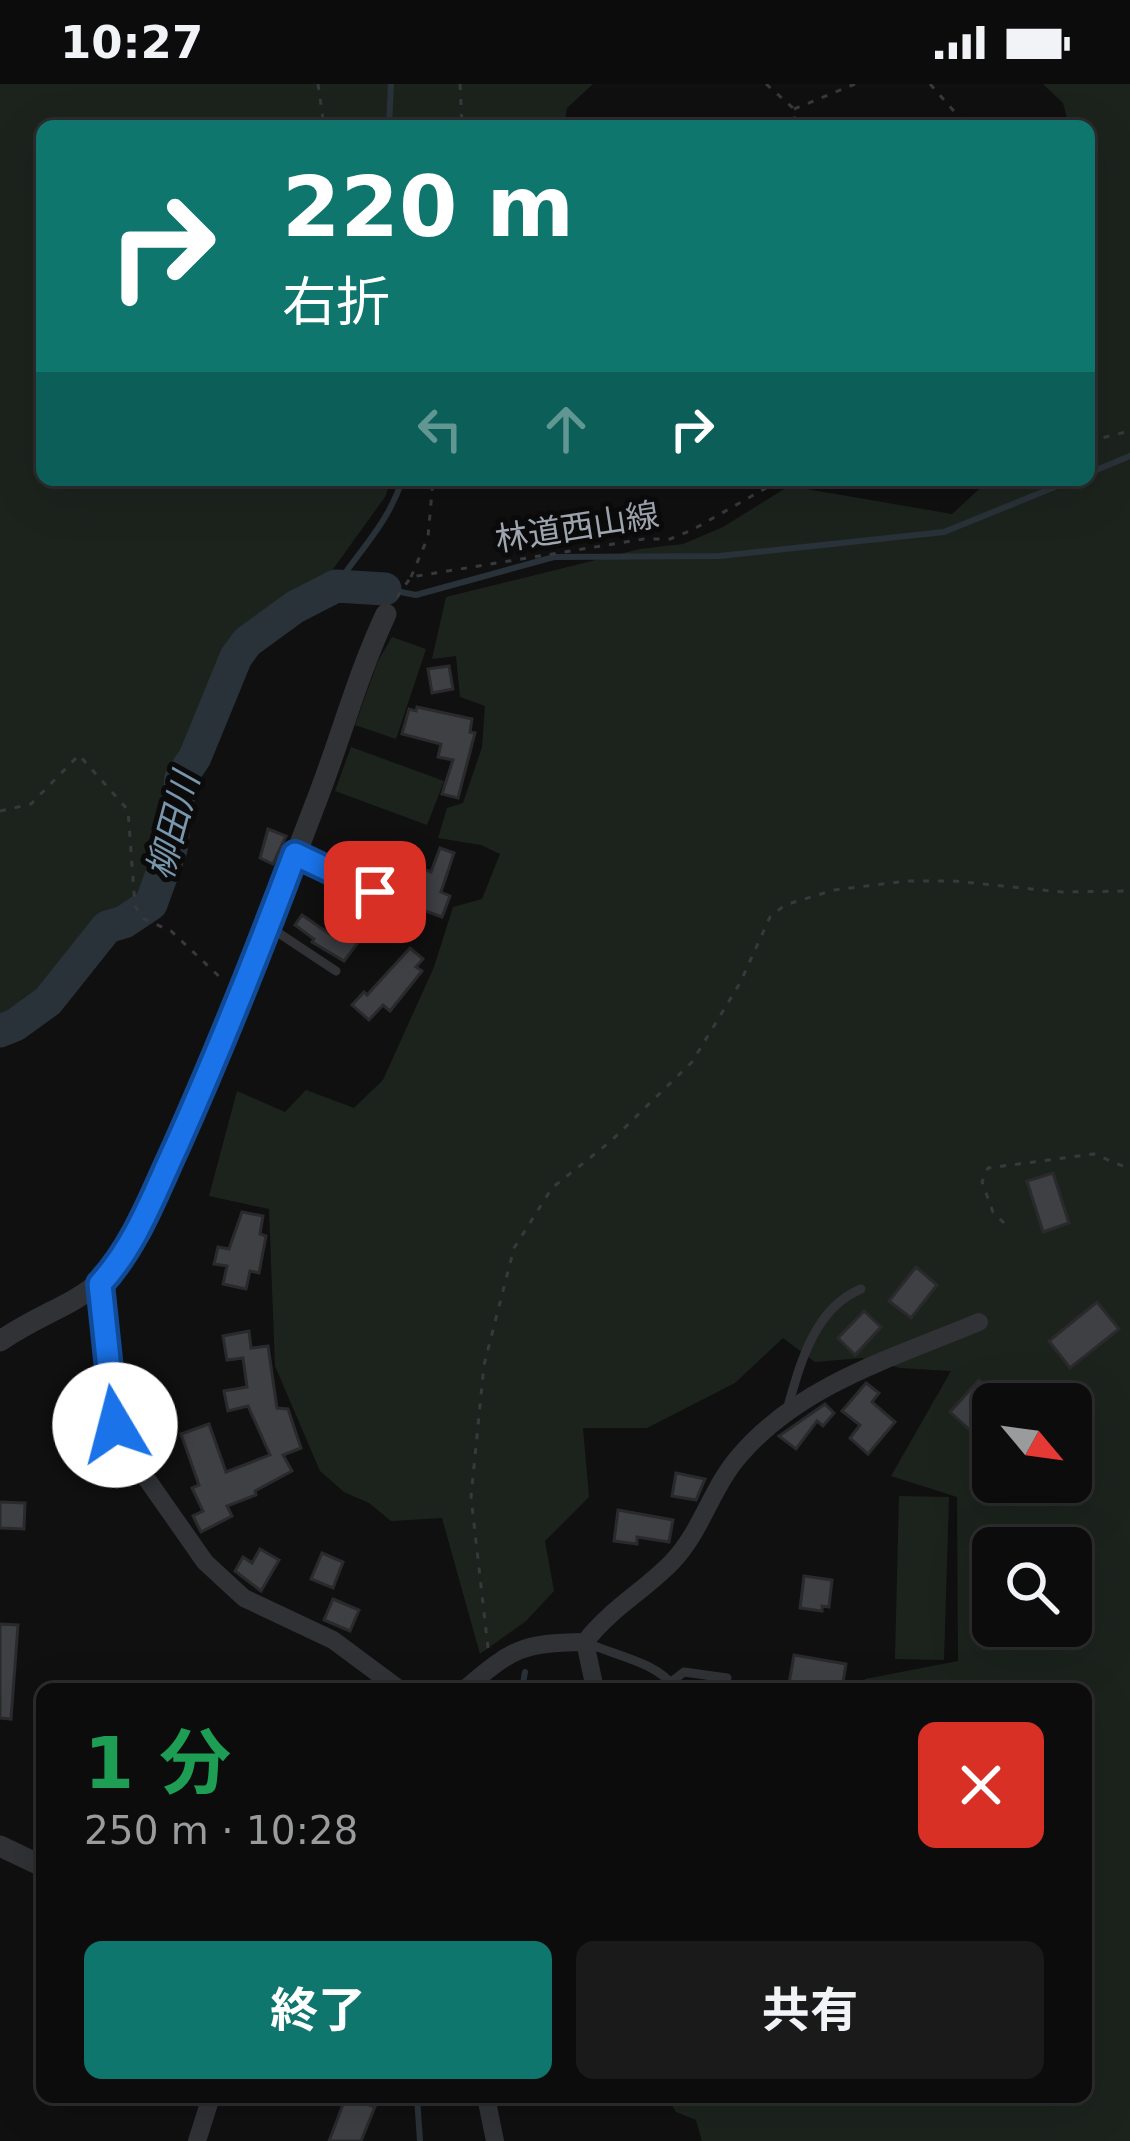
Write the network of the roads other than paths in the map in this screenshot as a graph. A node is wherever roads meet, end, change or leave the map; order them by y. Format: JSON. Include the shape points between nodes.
{"nodes":[{"id":1,"x":386,"y":614,"type":"road end"},
{"id":2,"x":295,"y":854,"type":"junction"},
{"id":3,"x":407,"y":905,"type":"dead end"},
{"id":4,"x":268,"y":926,"type":"junction"},
{"id":5,"x":337,"y":971,"type":"dead end"},
{"id":6,"x":100,"y":1284,"type":"junction"},
{"id":7,"x":861,"y":1289,"type":"dead end"},
{"id":8,"x":979,"y":1322,"type":"dead end"},
{"id":9,"x":0,"y":1341,"type":"edge"},
{"id":10,"x":787,"y":1412,"type":"junction"},
{"id":11,"x":585,"y":1642,"type":"junction"},
{"id":12,"x":727,"y":1678,"type":"dead end"},
{"id":13,"x":391,"y":1683,"type":"edge"},
{"id":14,"x":472,"y":1683,"type":"edge"},
{"id":15,"x":595,"y":1683,"type":"edge"},
{"id":16,"x":670,"y":1683,"type":"edge"},
{"id":17,"x":675,"y":1683,"type":"edge"},
{"id":18,"x":0,"y":1846,"type":"edge"},
{"id":19,"x":36,"y":1863,"type":"edge"},
{"id":20,"x":209,"y":2103,"type":"edge"},
{"id":21,"x":487,"y":2103,"type":"edge"},
{"id":22,"x":197,"y":2141,"type":"edge"},
{"id":23,"x":495,"y":2141,"type":"edge"}],
"edges":[{"from":1,"to":2,"type":"street"},
{"from":2,"to":3,"type":"lane"},
{"from":2,"to":4,"type":"street"},
{"from":4,"to":5,"type":"lane"},
{"from":4,"to":6,"type":"street","via":[[136,1233]]},
{"from":6,"to":9,"type":"street"},
{"from":6,"to":13,"type":"street","via":[[115,1425],[205,1562],[244,1598],[333,1640]]},
{"from":7,"to":10,"type":"lane","via":[[840,1298],[811,1339]]},
{"from":8,"to":10,"type":"street","via":[[840,1380]]},
{"from":10,"to":11,"type":"street","via":[[740,1454],[675,1559]]},
{"from":11,"to":14,"type":"street","via":[[532,1642]]},
{"from":11,"to":15,"type":"street"},
{"from":11,"to":16,"type":"lane"},
{"from":12,"to":17,"type":"lane","via":[[684,1672]]},
{"from":18,"to":19,"type":"street"},
{"from":20,"to":22,"type":"street"},
{"from":21,"to":23,"type":"street"}]}
